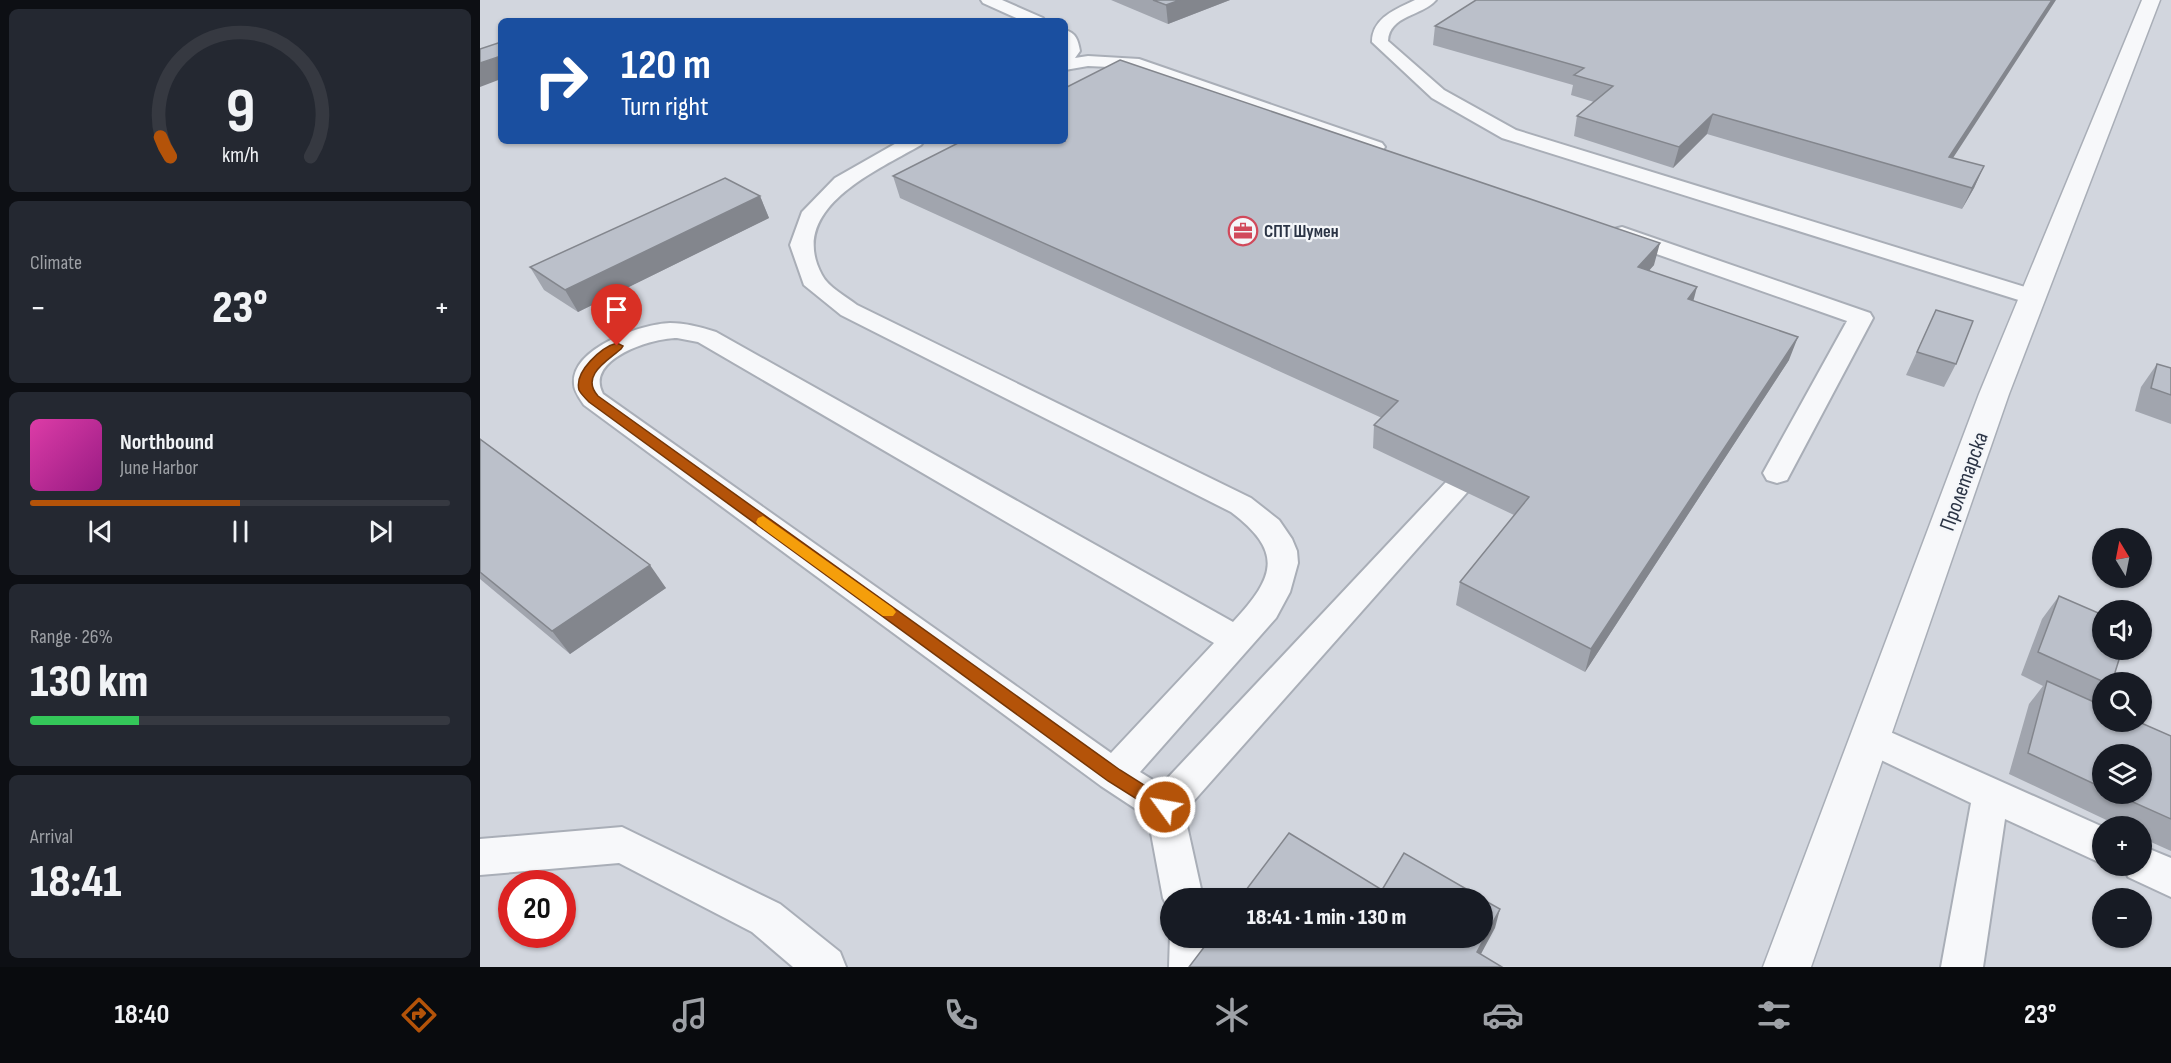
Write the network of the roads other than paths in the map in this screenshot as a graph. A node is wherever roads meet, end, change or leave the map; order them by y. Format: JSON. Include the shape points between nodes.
{"nodes":[{"id":1,"x":989,"y":0,"type":"edge"},
{"id":2,"x":1428,"y":0,"type":"edge"},
{"id":3,"x":2151,"y":0,"type":"edge"},
{"id":4,"x":1030,"y":18,"type":"edge"},
{"id":5,"x":1068,"y":38,"type":"edge"},
{"id":6,"x":1068,"y":55,"type":"edge"},
{"id":7,"x":1068,"y":64,"type":"edge"},
{"id":8,"x":909,"y":144,"type":"edge"},
{"id":9,"x":1398,"y":155,"type":"edge"},
{"id":10,"x":1602,"y":227,"type":"edge"},
{"id":11,"x":2033,"y":297,"type":"junction"},
{"id":12,"x":1777,"y":473,"type":"dead end"},
{"id":13,"x":1457,"y":488,"type":"edge"},
{"id":14,"x":1237,"y":640,"type":"junction"},
{"id":15,"x":1870,"y":738,"type":"junction"},
{"id":16,"x":1114,"y":775,"type":"junction"},
{"id":17,"x":1990,"y":794,"type":"junction"},
{"id":18,"x":1165,"y":807,"type":"junction"},
{"id":19,"x":2092,"y":841,"type":"edge"},
{"id":20,"x":480,"y":857,"type":"edge"},
{"id":21,"x":2152,"y":869,"type":"edge"},
{"id":22,"x":2171,"y":878,"type":"edge"},
{"id":23,"x":1181,"y":888,"type":"edge"},
{"id":24,"x":1189,"y":948,"type":"edge"},
{"id":25,"x":825,"y":967,"type":"edge"},
{"id":26,"x":1190,"y":967,"type":"edge"},
{"id":27,"x":1787,"y":967,"type":"edge"},
{"id":28,"x":1962,"y":967,"type":"edge"}],
"edges":[{"from":1,"to":4,"type":"lane"},
{"from":2,"to":11,"type":"lane","via":[[1382,26],[1380,42],[1438,94],[1509,134]]},
{"from":3,"to":11,"type":"street","name":"Пролетарска"},
{"from":5,"to":6,"type":"lane"},
{"from":7,"to":9,"type":"lane","via":[[1088,61],[1133,63]]},
{"from":8,"to":14,"type":"lane","via":[[842,182],[813,212],[801,245],[812,280],[849,309],[1241,505],[1263,520],[1278,539],[1284,561],[1280,585]]},
{"from":10,"to":12,"type":"lane","via":[[1861,318]]},
{"from":11,"to":15,"type":"street","name":"Пролетарска"},
{"from":13,"to":18,"type":"lane"},
{"from":14,"to":16,"type":"lane"},
{"from":14,"to":16,"type":"lane","via":[[707,337],[677,330],[657,332],[617,346],[591,368],[585,379],[586,390],[593,399]]},
{"from":15,"to":17,"type":"lane"},
{"from":15,"to":27,"type":"street","name":"Пролетарска"},
{"from":16,"to":18,"type":"lane"},
{"from":17,"to":19,"type":"lane"},
{"from":17,"to":28,"type":"lane"},
{"from":18,"to":23,"type":"lane"},
{"from":20,"to":25,"type":"lane","via":[[622,845],[766,918]]},
{"from":21,"to":22,"type":"lane"},
{"from":24,"to":26,"type":"lane"}]}
